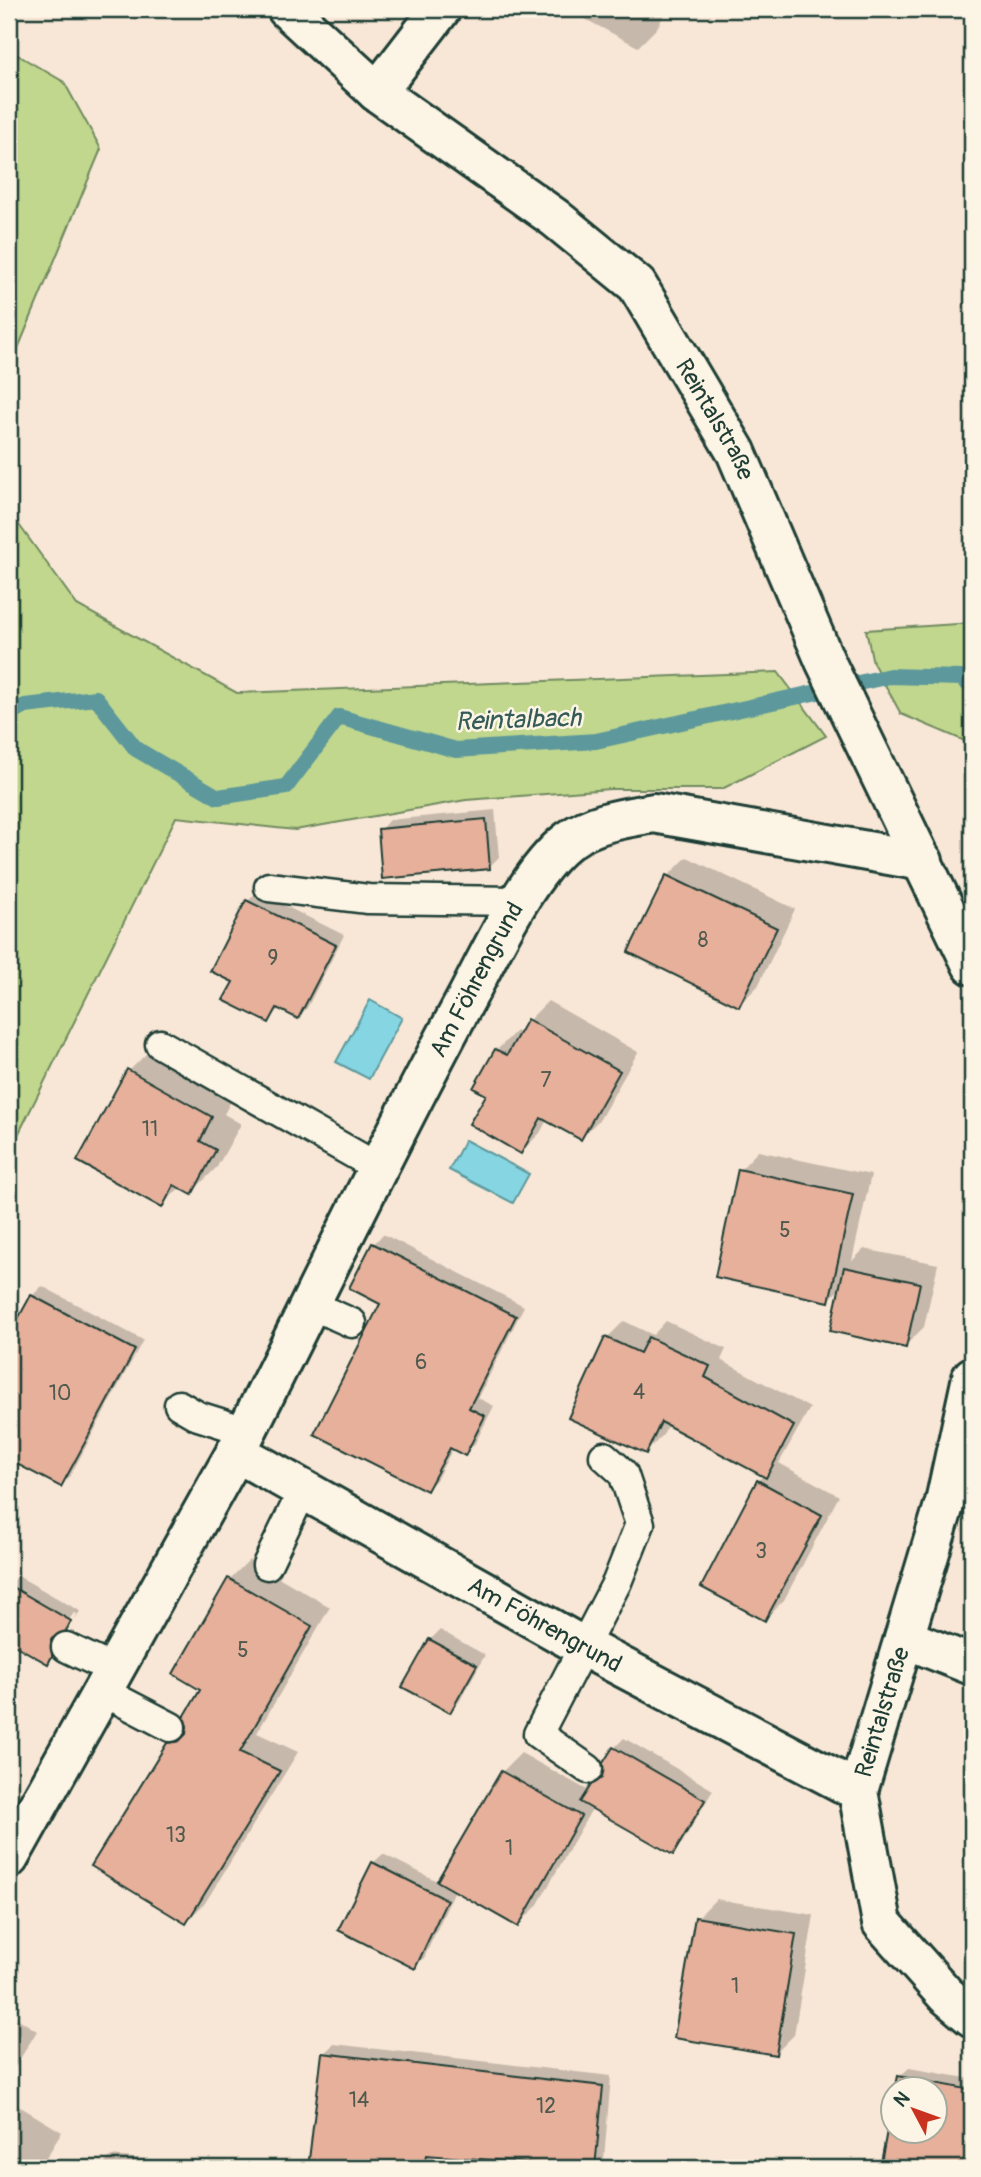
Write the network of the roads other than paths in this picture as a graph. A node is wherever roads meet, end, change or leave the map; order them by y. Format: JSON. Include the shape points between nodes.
{"nodes":[{"id":1,"x":287,"y":9,"type":"edge"},
{"id":2,"x":442,"y":9,"type":"edge"},
{"id":3,"x":377,"y":92,"type":"junction"},
{"id":4,"x":923,"y":861,"type":"junction"},
{"id":5,"x":269,"y":887,"type":"dead end"},
{"id":6,"x":522,"y":901,"type":"junction"},
{"id":7,"x":972,"y":965,"type":"edge"},
{"id":8,"x":160,"y":1044,"type":"dead end"},
{"id":9,"x":377,"y":1167,"type":"junction"},
{"id":10,"x":309,"y":1304,"type":"junction"},
{"id":11,"x":352,"y":1323,"type":"dead end"},
{"id":12,"x":972,"y":1377,"type":"edge"},
{"id":13,"x":180,"y":1405,"type":"dead end"},
{"id":14,"x":241,"y":1441,"type":"junction"},
{"id":15,"x":604,"y":1456,"type":"dead end"},
{"id":16,"x":304,"y":1488,"type":"junction"},
{"id":17,"x":267,"y":1565,"type":"dead end"},
{"id":18,"x":904,"y":1638,"type":"junction"},
{"id":19,"x":66,"y":1647,"type":"dead end"},
{"id":20,"x":584,"y":1647,"type":"junction"},
{"id":21,"x":972,"y":1665,"type":"edge"},
{"id":22,"x":108,"y":1681,"type":"junction"},
{"id":23,"x":171,"y":1727,"type":"dead end"},
{"id":24,"x":588,"y":1769,"type":"dead end"},
{"id":25,"x":858,"y":1791,"type":"junction"},
{"id":26,"x":9,"y":1858,"type":"edge"},
{"id":27,"x":972,"y":2017,"type":"edge"}],
"edges":[{"from":1,"to":3,"type":"street","name":"Reintalstraße"},
{"from":2,"to":3,"type":"street"},
{"from":3,"to":4,"type":"street","name":"Reintalstraße","via":[[555,218],[636,285],[736,452],[825,661]]},
{"from":4,"to":6,"type":"street","name":"Am Föhrengrund","via":[[654,813],[609,820],[570,840],[540,869]]},
{"from":4,"to":7,"type":"street","name":"Reintalstraße"},
{"from":5,"to":6,"type":"lane","via":[[368,899]]},
{"from":6,"to":9,"type":"street","name":"Am Föhrengrund"},
{"from":8,"to":9,"type":"lane"},
{"from":9,"to":10,"type":"street","name":"Am Föhrengrund"},
{"from":10,"to":11,"type":"lane"},
{"from":10,"to":14,"type":"street","name":"Am Föhrengrund"},
{"from":12,"to":18,"type":"street","name":"Reintalstraße","via":[[945,1502]]},
{"from":13,"to":14,"type":"lane"},
{"from":14,"to":16,"type":"street","name":"Am Föhrengrund"},
{"from":14,"to":22,"type":"street","name":"Am Föhrengrund"},
{"from":15,"to":20,"type":"lane","via":[[624,1473],[640,1524]]},
{"from":16,"to":17,"type":"lane"},
{"from":16,"to":20,"type":"street","name":"Am Föhrengrund"},
{"from":18,"to":21,"type":"street"},
{"from":18,"to":25,"type":"street","name":"Reintalstraße"},
{"from":19,"to":22,"type":"lane"},
{"from":20,"to":24,"type":"lane","via":[[538,1734]]},
{"from":20,"to":25,"type":"street","name":"Am Föhrengrund"},
{"from":22,"to":23,"type":"lane"},
{"from":22,"to":26,"type":"street","name":"Am Föhrengrund"},
{"from":25,"to":27,"type":"street","name":"Reintalstraße","via":[[882,1923],[946,1995]]}]}
